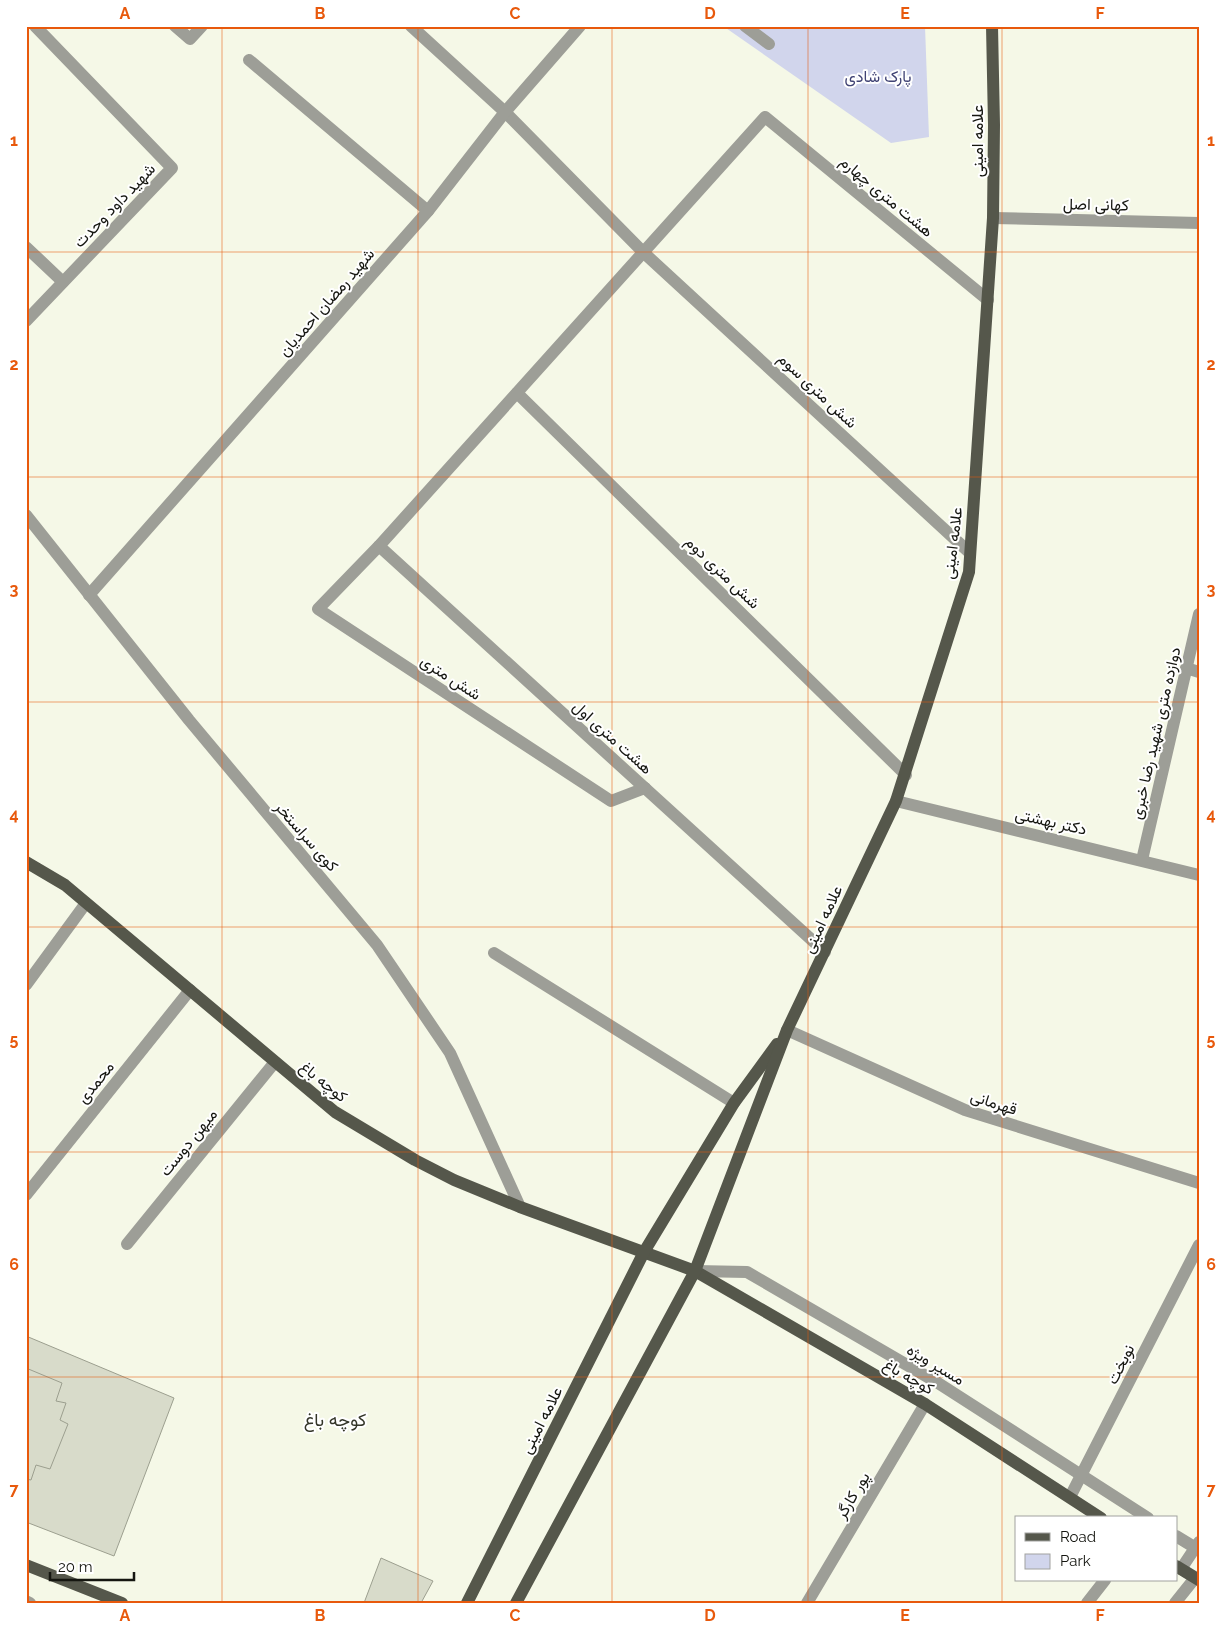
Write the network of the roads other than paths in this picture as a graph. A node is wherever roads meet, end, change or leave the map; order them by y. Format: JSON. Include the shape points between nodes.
{"nodes":[{"id":1,"x":36,"y":26,"type":"edge"},
{"id":2,"x":175,"y":26,"type":"edge"},
{"id":3,"x":202,"y":26,"type":"edge"},
{"id":4,"x":411,"y":26,"type":"edge"},
{"id":5,"x":580,"y":26,"type":"edge"},
{"id":6,"x":745,"y":26,"type":"edge"},
{"id":7,"x":992,"y":26,"type":"edge"},
{"id":8,"x":769,"y":44,"type":"dead end"},
{"id":9,"x":249,"y":60,"type":"dead end"},
{"id":10,"x":505,"y":112,"type":"junction"},
{"id":11,"x":428,"y":211,"type":"junction"},
{"id":12,"x":993,"y":218,"type":"junction"},
{"id":13,"x":1199,"y":222,"type":"edge"},
{"id":14,"x":26,"y":247,"type":"edge"},
{"id":15,"x":643,"y":252,"type":"junction"},
{"id":16,"x":63,"y":282,"type":"junction"},
{"id":17,"x":988,"y":300,"type":"junction"},
{"id":18,"x":26,"y":321,"type":"edge"},
{"id":19,"x":517,"y":393,"type":"junction"},
{"id":20,"x":26,"y":515,"type":"edge"},
{"id":21,"x":379,"y":546,"type":"junction"},
{"id":22,"x":970,"y":553,"type":"junction"},
{"id":23,"x":90,"y":595,"type":"junction"},
{"id":24,"x":1199,"y":614,"type":"edge"},
{"id":25,"x":1192,"y":670,"type":"edge"},
{"id":26,"x":906,"y":775,"type":"junction"},
{"id":27,"x":645,"y":788,"type":"junction"},
{"id":28,"x":896,"y":801,"type":"junction"},
{"id":29,"x":1142,"y":860,"type":"junction"},
{"id":30,"x":26,"y":862,"type":"edge"},
{"id":31,"x":1199,"y":874,"type":"edge"},
{"id":32,"x":86,"y":903,"type":"junction"},
{"id":33,"x":825,"y":952,"type":"junction"},
{"id":34,"x":494,"y":953,"type":"dead end"},
{"id":35,"x":26,"y":985,"type":"edge"},
{"id":36,"x":190,"y":990,"type":"junction"},
{"id":37,"x":787,"y":1030,"type":"junction"},
{"id":38,"x":275,"y":1062,"type":"junction"},
{"id":39,"x":734,"y":1103,"type":"junction"},
{"id":40,"x":1199,"y":1183,"type":"edge"},
{"id":41,"x":26,"y":1194,"type":"edge"},
{"id":42,"x":520,"y":1207,"type":"junction"},
{"id":43,"x":128,"y":1244,"type":"dead end"},
{"id":44,"x":1199,"y":1245,"type":"edge"},
{"id":45,"x":644,"y":1252,"type":"junction"},
{"id":46,"x":695,"y":1271,"type":"junction"},
{"id":47,"x":925,"y":1404,"type":"junction"},
{"id":48,"x":1081,"y":1475,"type":"junction"},
{"id":49,"x":1070,"y":1497,"type":"junction"},
{"id":50,"x":1099,"y":1516,"type":"edge"},
{"id":51,"x":1145,"y":1516,"type":"edge"},
{"id":52,"x":1178,"y":1537,"type":"edge"},
{"id":53,"x":1198,"y":1547,"type":"edge"},
{"id":54,"x":26,"y":1565,"type":"edge"},
{"id":55,"x":1179,"y":1568,"type":"edge"},
{"id":56,"x":1197,"y":1579,"type":"edge"},
{"id":57,"x":1103,"y":1582,"type":"edge"},
{"id":58,"x":26,"y":1601,"type":"edge"},
{"id":59,"x":30,"y":1603,"type":"edge"},
{"id":60,"x":122,"y":1603,"type":"edge"},
{"id":61,"x":467,"y":1603,"type":"edge"},
{"id":62,"x":516,"y":1603,"type":"edge"},
{"id":63,"x":807,"y":1603,"type":"edge"},
{"id":64,"x":1087,"y":1603,"type":"edge"},
{"id":65,"x":1175,"y":1603,"type":"edge"}],
"edges":[{"from":1,"to":16,"type":"street","name":"شهید داود وحدت","via":[[172,168]]},
{"from":2,"to":3,"type":"street","via":[[190,39]]},
{"from":4,"to":10,"type":"street","name":"شش متری سوم"},
{"from":5,"to":10,"type":"street","name":"شهید رمضان احمدیان"},
{"from":6,"to":8,"type":"street"},
{"from":7,"to":12,"type":"main road","name":"علامه امینی"},
{"from":9,"to":11,"type":"street"},
{"from":10,"to":11,"type":"street","name":"شهید رمضان احمدیان"},
{"from":10,"to":15,"type":"street","name":"شش متری سوم"},
{"from":11,"to":23,"type":"street","name":"شهید رمضان احمدیان"},
{"from":12,"to":13,"type":"street","name":"کهانی اصل"},
{"from":12,"to":17,"type":"main road","name":"علامه امینی"},
{"from":14,"to":16,"type":"street"},
{"from":15,"to":17,"type":"street","name":"هشت متری چهارم","via":[[765,116]]},
{"from":15,"to":19,"type":"street"},
{"from":15,"to":22,"type":"street","name":"شش متری سوم"},
{"from":16,"to":18,"type":"street","name":"شهید داود وحدت"},
{"from":17,"to":22,"type":"main road","name":"علامه امینی"},
{"from":19,"to":21,"type":"street"},
{"from":19,"to":26,"type":"street","name":"شش متری دوم"},
{"from":20,"to":23,"type":"street","name":"کوی سراستخر"},
{"from":21,"to":27,"type":"street","name":"هشت متری اول"},
{"from":21,"to":27,"type":"street","name":"شش متری","via":[[318,609],[611,801]]},
{"from":22,"to":26,"type":"main road","name":"علامه امینی","via":[[969,572]]},
{"from":23,"to":42,"type":"street","name":"کوی سراستخر","via":[[233,774],[377,945],[450,1054]]},
{"from":24,"to":25,"type":"street","name":"دوازده متری شهید رضا خبری"},
{"from":25,"to":29,"type":"street","name":"دوازده متری شهید رضا خبری"},
{"from":26,"to":28,"type":"main road","name":"علامه امینی"},
{"from":27,"to":33,"type":"street","name":"هشت متری اول"},
{"from":28,"to":29,"type":"street","name":"دکتر بهشتی"},
{"from":28,"to":33,"type":"main road","name":"علامه امینی"},
{"from":29,"to":31,"type":"street","name":"دکتر بهشتی"},
{"from":30,"to":32,"type":"main road","name":"کوچه باغ","via":[[65,885]]},
{"from":32,"to":35,"type":"street"},
{"from":32,"to":36,"type":"main road","name":"کوچه باغ"},
{"from":33,"to":37,"type":"main road","name":"علامه امینی"},
{"from":34,"to":39,"type":"street"},
{"from":36,"to":38,"type":"main road","name":"کوچه باغ"},
{"from":36,"to":41,"type":"street","name":"محمدی"},
{"from":37,"to":39,"type":"main road","name":"علامه امینی"},
{"from":37,"to":40,"type":"street","name":"قهرمانی","via":[[964,1110]]},
{"from":37,"to":46,"type":"main road"},
{"from":38,"to":42,"type":"main road","name":"کوچه باغ","via":[[335,1112],[415,1160]]},
{"from":38,"to":43,"type":"street","name":"میهن دوست"},
{"from":39,"to":45,"type":"main road","name":"علامه امینی"},
{"from":42,"to":45,"type":"main road","name":"کوچه باغ"},
{"from":44,"to":48,"type":"street","name":"نوبخت"},
{"from":45,"to":46,"type":"main road","name":"کوچه باغ"},
{"from":45,"to":61,"type":"main road","name":"علامه امینی"},
{"from":46,"to":47,"type":"main road","name":"کوچه باغ"},
{"from":46,"to":48,"type":"street","name":"مسیر ویژه","via":[[747,1272],[938,1383]]},
{"from":46,"to":62,"type":"main road"},
{"from":47,"to":49,"type":"main road","name":"کوچه باغ"},
{"from":47,"to":63,"type":"street","name":"پور کارگر"},
{"from":48,"to":49,"type":"street","name":"نوبخت"},
{"from":48,"to":51,"type":"street","name":"مسیر ویژه"},
{"from":49,"to":50,"type":"main road","name":"کوچه باغ"},
{"from":52,"to":53,"type":"street"},
{"from":53,"to":55,"type":"street"},
{"from":54,"to":60,"type":"main road"},
{"from":55,"to":56,"type":"main road"},
{"from":56,"to":65,"type":"street"},
{"from":57,"to":64,"type":"street"},
{"from":58,"to":59,"type":"street"}]}
